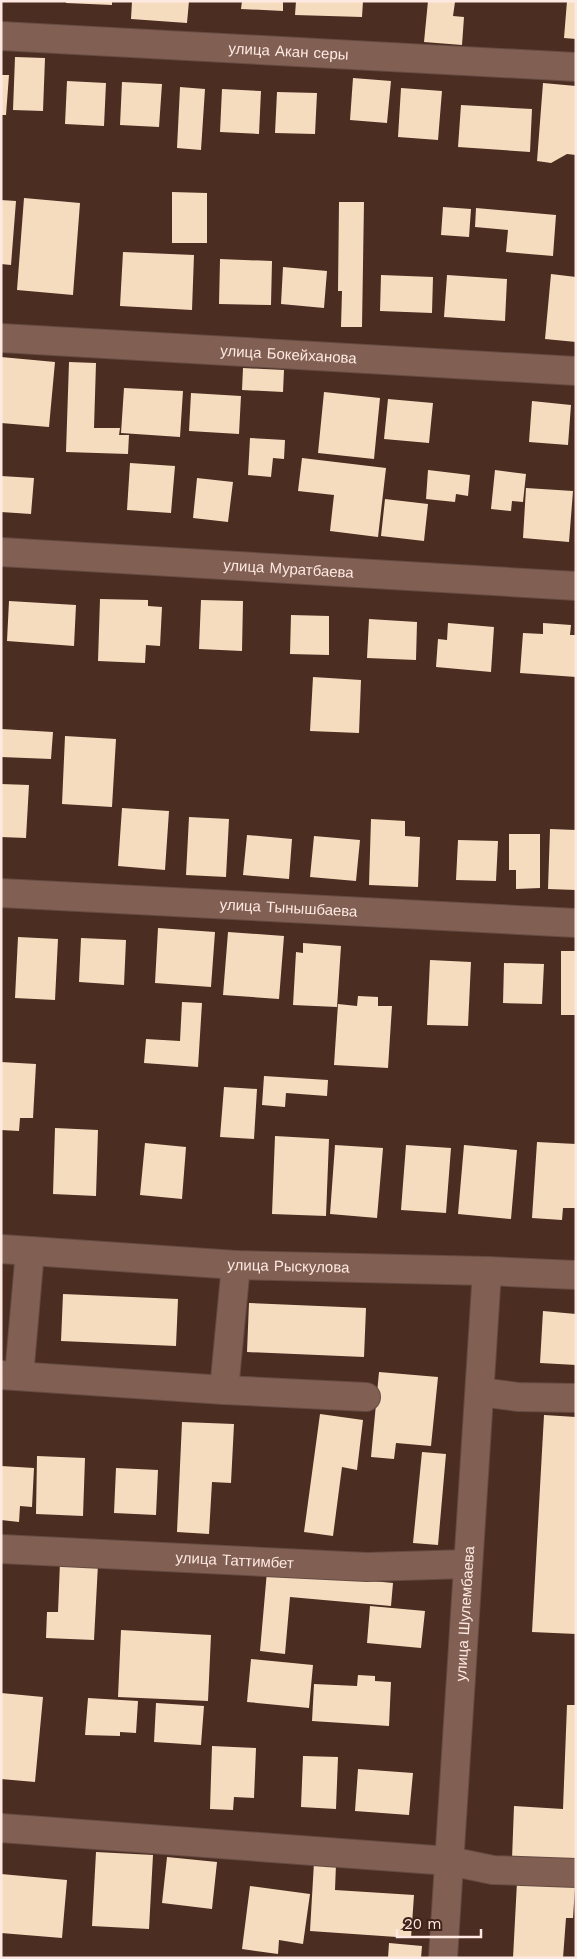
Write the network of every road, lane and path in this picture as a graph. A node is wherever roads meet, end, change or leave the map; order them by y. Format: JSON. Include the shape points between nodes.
{"nodes":[{"id":1,"x":1,"y":36,"type":"edge"},
{"id":2,"x":576,"y":67,"type":"edge"},
{"id":3,"x":1,"y":338,"type":"edge"},
{"id":4,"x":576,"y":371,"type":"edge"},
{"id":5,"x":1,"y":552,"type":"edge"},
{"id":6,"x":576,"y":586,"type":"edge"},
{"id":7,"x":1,"y":893,"type":"edge"},
{"id":8,"x":576,"y":923,"type":"edge"},
{"id":9,"x":1,"y":1249,"type":"edge"},
{"id":10,"x":30,"y":1251,"type":"junction"},
{"id":11,"x":236,"y":1265,"type":"junction"},
{"id":12,"x":487,"y":1271,"type":"junction"},
{"id":13,"x":576,"y":1275,"type":"edge"},
{"id":14,"x":10,"y":1375,"type":"edge"},
{"id":15,"x":224,"y":1390,"type":"junction"},
{"id":16,"x":480,"y":1392,"type":"junction"},
{"id":17,"x":366,"y":1397,"type":"dead end"},
{"id":18,"x":576,"y":1398,"type":"edge"},
{"id":19,"x":1,"y":1549,"type":"edge"},
{"id":20,"x":468,"y":1564,"type":"junction"},
{"id":21,"x":1,"y":1828,"type":"edge"},
{"id":22,"x":449,"y":1861,"type":"junction"},
{"id":23,"x":576,"y":1873,"type":"edge"},
{"id":24,"x":443,"y":1958,"type":"edge"}],
"edges":[{"from":1,"to":2,"type":"street","name":"улица Акан серы"},
{"from":3,"to":4,"type":"street","name":"улица Бокейханова"},
{"from":5,"to":6,"type":"street","name":"улица Муратбаева"},
{"from":7,"to":8,"type":"street","name":"улица Тынышбаева"},
{"from":9,"to":10,"type":"street","name":"улица Рыскулова"},
{"from":10,"to":11,"type":"street","name":"улица Рыскулова"},
{"from":10,"to":14,"type":"street"},
{"from":11,"to":12,"type":"street","name":"улица Рыскулова"},
{"from":11,"to":15,"type":"street"},
{"from":12,"to":13,"type":"street","name":"улица Рыскулова"},
{"from":12,"to":16,"type":"street","name":"улица Шулембаева"},
{"from":14,"to":15,"type":"street"},
{"from":15,"to":17,"type":"street"},
{"from":16,"to":18,"type":"street","via":[[518,1397]]},
{"from":16,"to":20,"type":"street","name":"улица Шулембаева"},
{"from":19,"to":20,"type":"street","name":"улица Таттимбет","via":[[366,1567]]},
{"from":20,"to":22,"type":"street","name":"улица Шулембаева"},
{"from":21,"to":22,"type":"street"},
{"from":22,"to":23,"type":"street","via":[[493,1870]]},
{"from":22,"to":24,"type":"street","name":"улица Шулембаева"}]}
